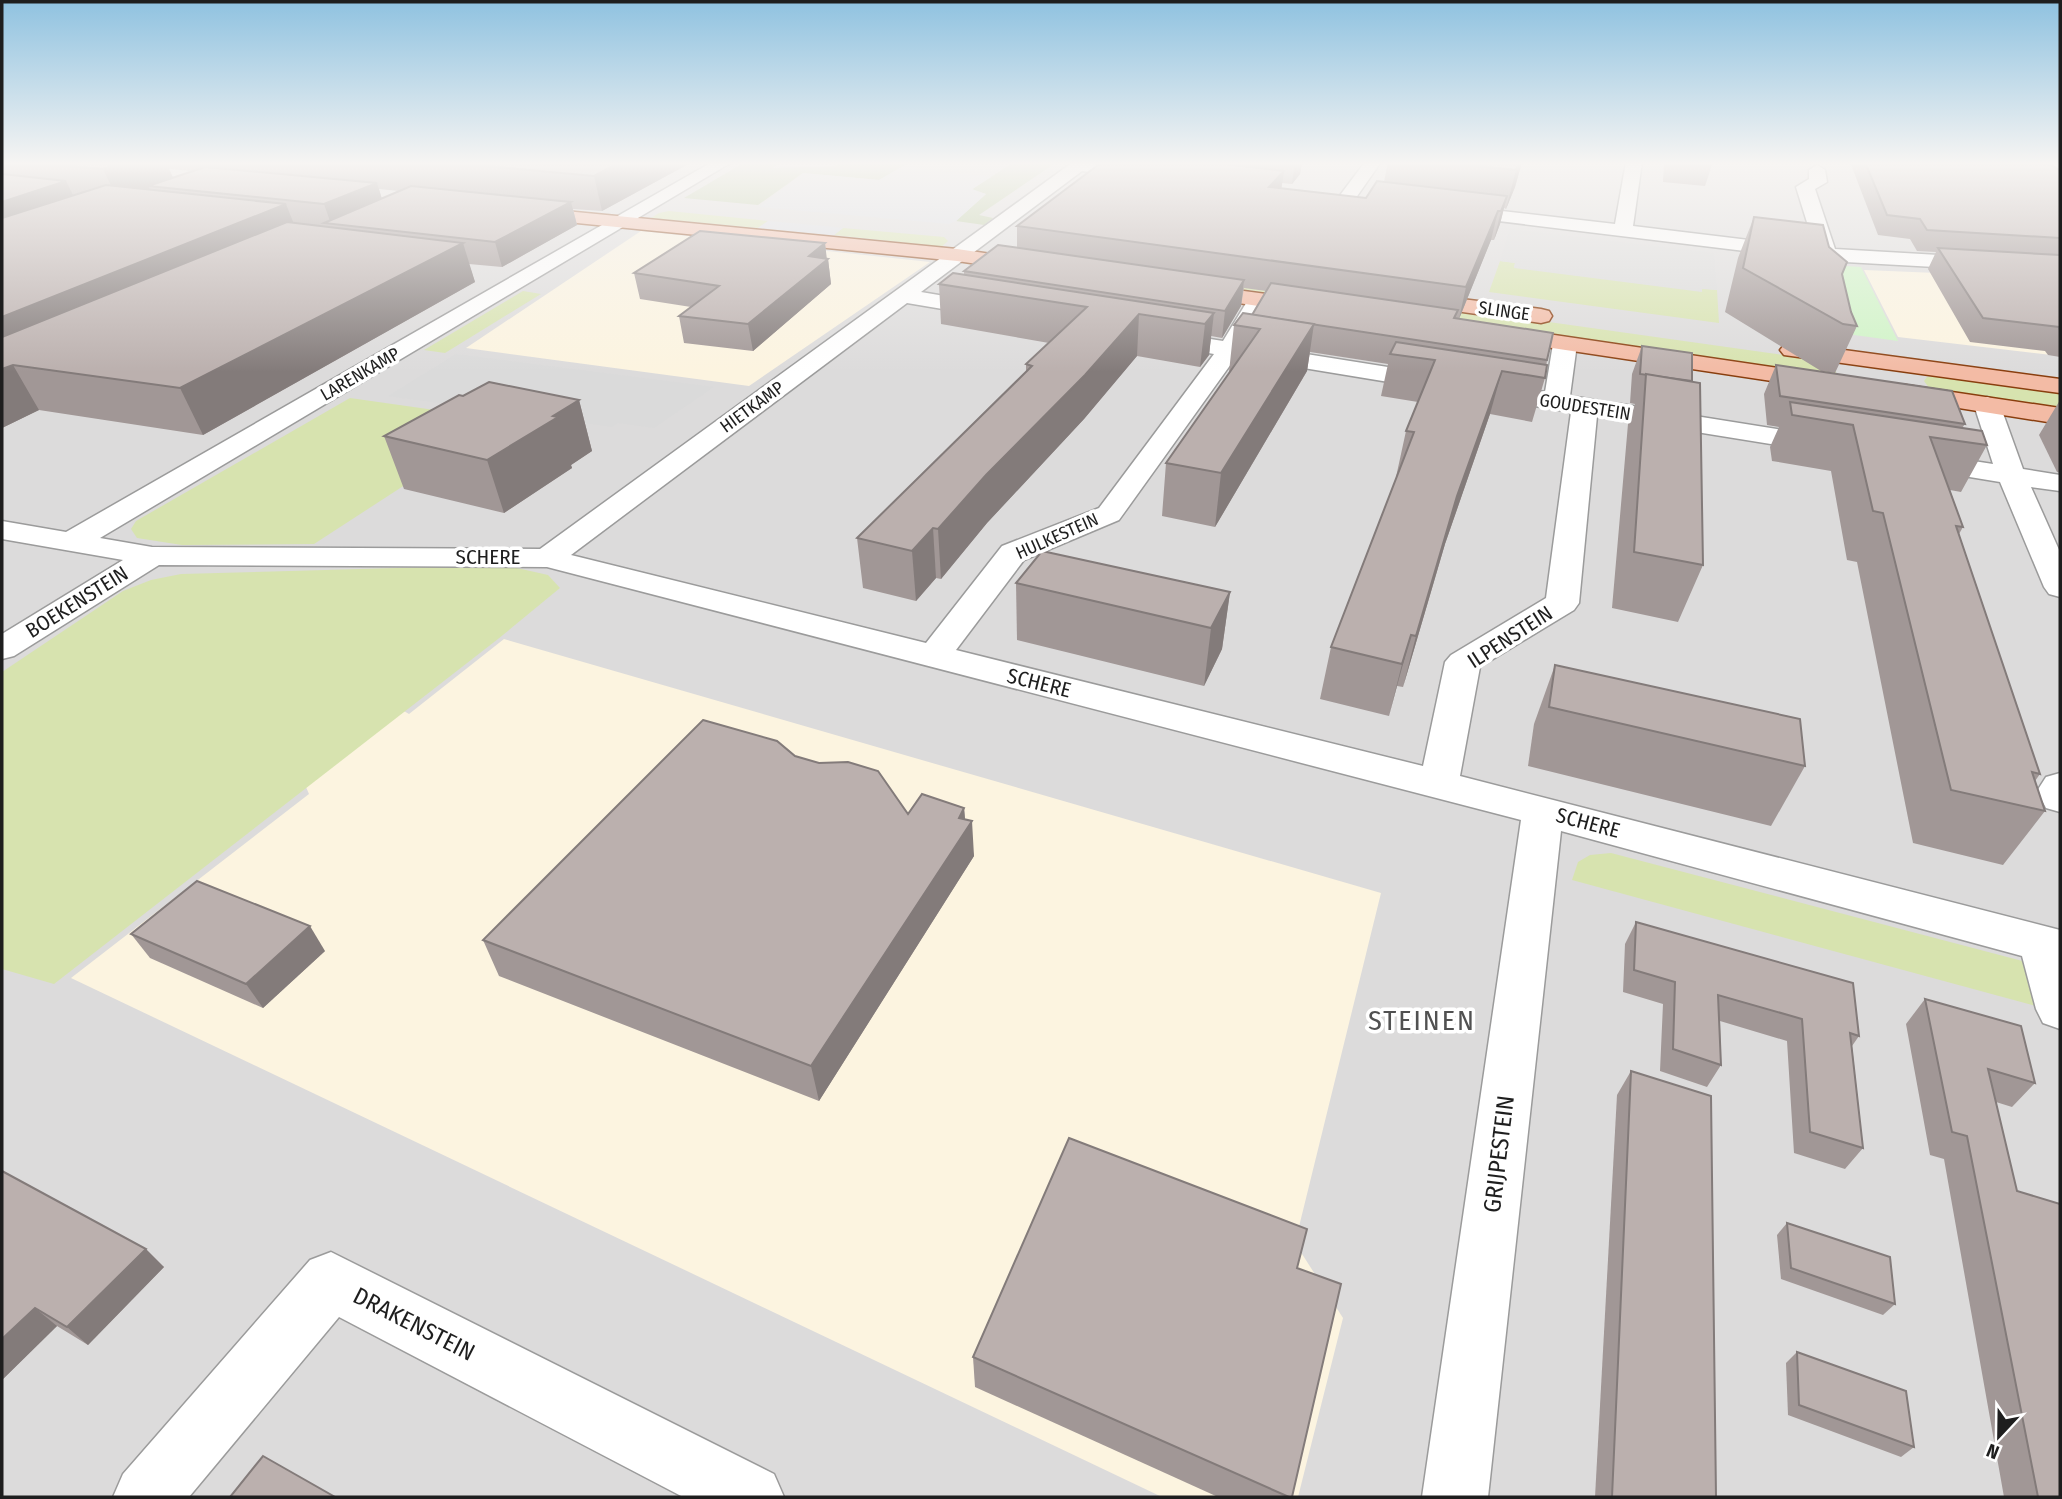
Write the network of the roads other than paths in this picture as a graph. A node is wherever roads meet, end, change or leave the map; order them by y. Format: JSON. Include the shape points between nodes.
{"nodes":[{"id":1,"x":603,"y":232,"type":"edge"},
{"id":2,"x":758,"y":232,"type":"edge"},
{"id":3,"x":850,"y":232,"type":"edge"},
{"id":4,"x":988,"y":232,"type":"edge"},
{"id":5,"x":1539,"y":232,"type":"edge"},
{"id":6,"x":1631,"y":232,"type":"edge"},
{"id":7,"x":1819,"y":232,"type":"edge"},
{"id":8,"x":1536,"y":241,"type":"dead end"},
{"id":9,"x":967,"y":247,"type":"junction"},
{"id":10,"x":1037,"y":247,"type":"edge"},
{"id":11,"x":1826,"y":255,"type":"junction"},
{"id":12,"x":2060,"y":268,"type":"edge"},
{"id":13,"x":1057,"y":270,"type":"edge"},
{"id":14,"x":483,"y":274,"type":"edge"},
{"id":15,"x":523,"y":279,"type":"junction"},
{"id":16,"x":1178,"y":288,"type":"edge"},
{"id":17,"x":903,"y":296,"type":"junction"},
{"id":18,"x":1392,"y":296,"type":"edge"},
{"id":19,"x":1259,"y":300,"type":"junction"},
{"id":20,"x":1339,"y":311,"type":"edge"},
{"id":21,"x":1012,"y":314,"type":"edge"},
{"id":22,"x":1555,"y":318,"type":"dead end"},
{"id":23,"x":1485,"y":332,"type":"edge"},
{"id":24,"x":1134,"y":334,"type":"edge"},
{"id":25,"x":1565,"y":344,"type":"junction"},
{"id":26,"x":1774,"y":348,"type":"dead end"},
{"id":27,"x":1229,"y":350,"type":"junction"},
{"id":28,"x":1899,"y":365,"type":"junction"},
{"id":29,"x":1847,"y":385,"type":"edge"},
{"id":30,"x":2060,"y":386,"type":"edge"},
{"id":31,"x":1884,"y":390,"type":"edge"},
{"id":32,"x":1909,"y":394,"type":"junction"},
{"id":33,"x":1571,"y":404,"type":"junction"},
{"id":34,"x":1987,"y":405,"type":"junction"},
{"id":35,"x":2060,"y":416,"type":"edge"},
{"id":36,"x":1846,"y":449,"type":"edge"},
{"id":37,"x":1901,"y":457,"type":"edge"},
{"id":38,"x":2011,"y":475,"type":"junction"},
{"id":39,"x":2060,"y":483,"type":"edge"},
{"id":40,"x":2,"y":530,"type":"edge"},
{"id":41,"x":72,"y":541,"type":"junction"},
{"id":42,"x":152,"y":556,"type":"junction"},
{"id":43,"x":547,"y":558,"type":"junction"},
{"id":44,"x":2060,"y":587,"type":"edge"},
{"id":45,"x":2,"y":649,"type":"edge"},
{"id":46,"x":934,"y":656,"type":"junction"},
{"id":47,"x":1439,"y":784,"type":"junction"},
{"id":48,"x":2060,"y":787,"type":"edge"},
{"id":49,"x":2060,"y":798,"type":"edge"},
{"id":50,"x":1543,"y":811,"type":"junction"},
{"id":51,"x":2050,"y":945,"type":"edge"},
{"id":52,"x":2060,"y":1010,"type":"edge"},
{"id":53,"x":146,"y":1497,"type":"edge"},
{"id":54,"x":751,"y":1497,"type":"edge"},
{"id":55,"x":1455,"y":1497,"type":"edge"}],
"edges":[{"from":1,"to":15,"type":"street","name":"LARENKAMP"},
{"from":2,"to":9,"type":"main road"},
{"from":3,"to":9,"type":"main road"},
{"from":4,"to":9,"type":"street","name":"HIETKAMP"},
{"from":5,"to":8,"type":"street"},
{"from":6,"to":11,"type":"street"},
{"from":7,"to":11,"type":"street"},
{"from":9,"to":10,"type":"main road"},
{"from":9,"to":13,"type":"main road"},
{"from":9,"to":17,"type":"street","name":"HIETKAMP"},
{"from":11,"to":12,"type":"street"},
{"from":14,"to":15,"type":"street"},
{"from":15,"to":41,"type":"street","name":"LARENKAMP"},
{"from":16,"to":19,"type":"main road"},
{"from":17,"to":21,"type":"street"},
{"from":17,"to":43,"type":"street","name":"HIETKAMP"},
{"from":18,"to":22,"type":"main road","name":"SLINGE"},
{"from":19,"to":20,"type":"main road"},
{"from":19,"to":27,"type":"street"},
{"from":23,"to":25,"type":"main road","name":"SLINGE"},
{"from":24,"to":27,"type":"street","name":"GOUDESTEIN"},
{"from":25,"to":29,"type":"main road","name":"SLINGE"},
{"from":25,"to":33,"type":"street"},
{"from":26,"to":28,"type":"main road"},
{"from":27,"to":33,"type":"street","name":"GOUDESTEIN"},
{"from":27,"to":46,"type":"street","name":"HULKESTEIN","via":[[1109,514],[1013,553]]},
{"from":28,"to":30,"type":"main road"},
{"from":28,"to":32,"type":"main road"},
{"from":31,"to":32,"type":"main road"},
{"from":32,"to":34,"type":"main road"},
{"from":33,"to":36,"type":"street","name":"GOUDESTEIN"},
{"from":33,"to":47,"type":"street","name":"ILPENSTEIN","via":[[1562,603],[1463,663]]},
{"from":34,"to":35,"type":"main road"},
{"from":34,"to":38,"type":"street"},
{"from":37,"to":38,"type":"street"},
{"from":38,"to":39,"type":"street"},
{"from":38,"to":44,"type":"street"},
{"from":40,"to":41,"type":"street","name":"SCHERE"},
{"from":41,"to":42,"type":"street","name":"SCHERE"},
{"from":42,"to":43,"type":"street","name":"SCHERE"},
{"from":42,"to":45,"type":"street","name":"BOEKENSTEIN"},
{"from":43,"to":46,"type":"street","name":"SCHERE"},
{"from":46,"to":47,"type":"street","name":"SCHERE"},
{"from":47,"to":50,"type":"street","name":"SCHERE"},
{"from":48,"to":49,"type":"street"},
{"from":50,"to":51,"type":"street","name":"SCHERE"},
{"from":50,"to":55,"type":"street","name":"GRIJPESTEIN"},
{"from":51,"to":52,"type":"street"},
{"from":53,"to":54,"type":"street","name":"DRAKENSTEIN","via":[[331,1281]]}]}
